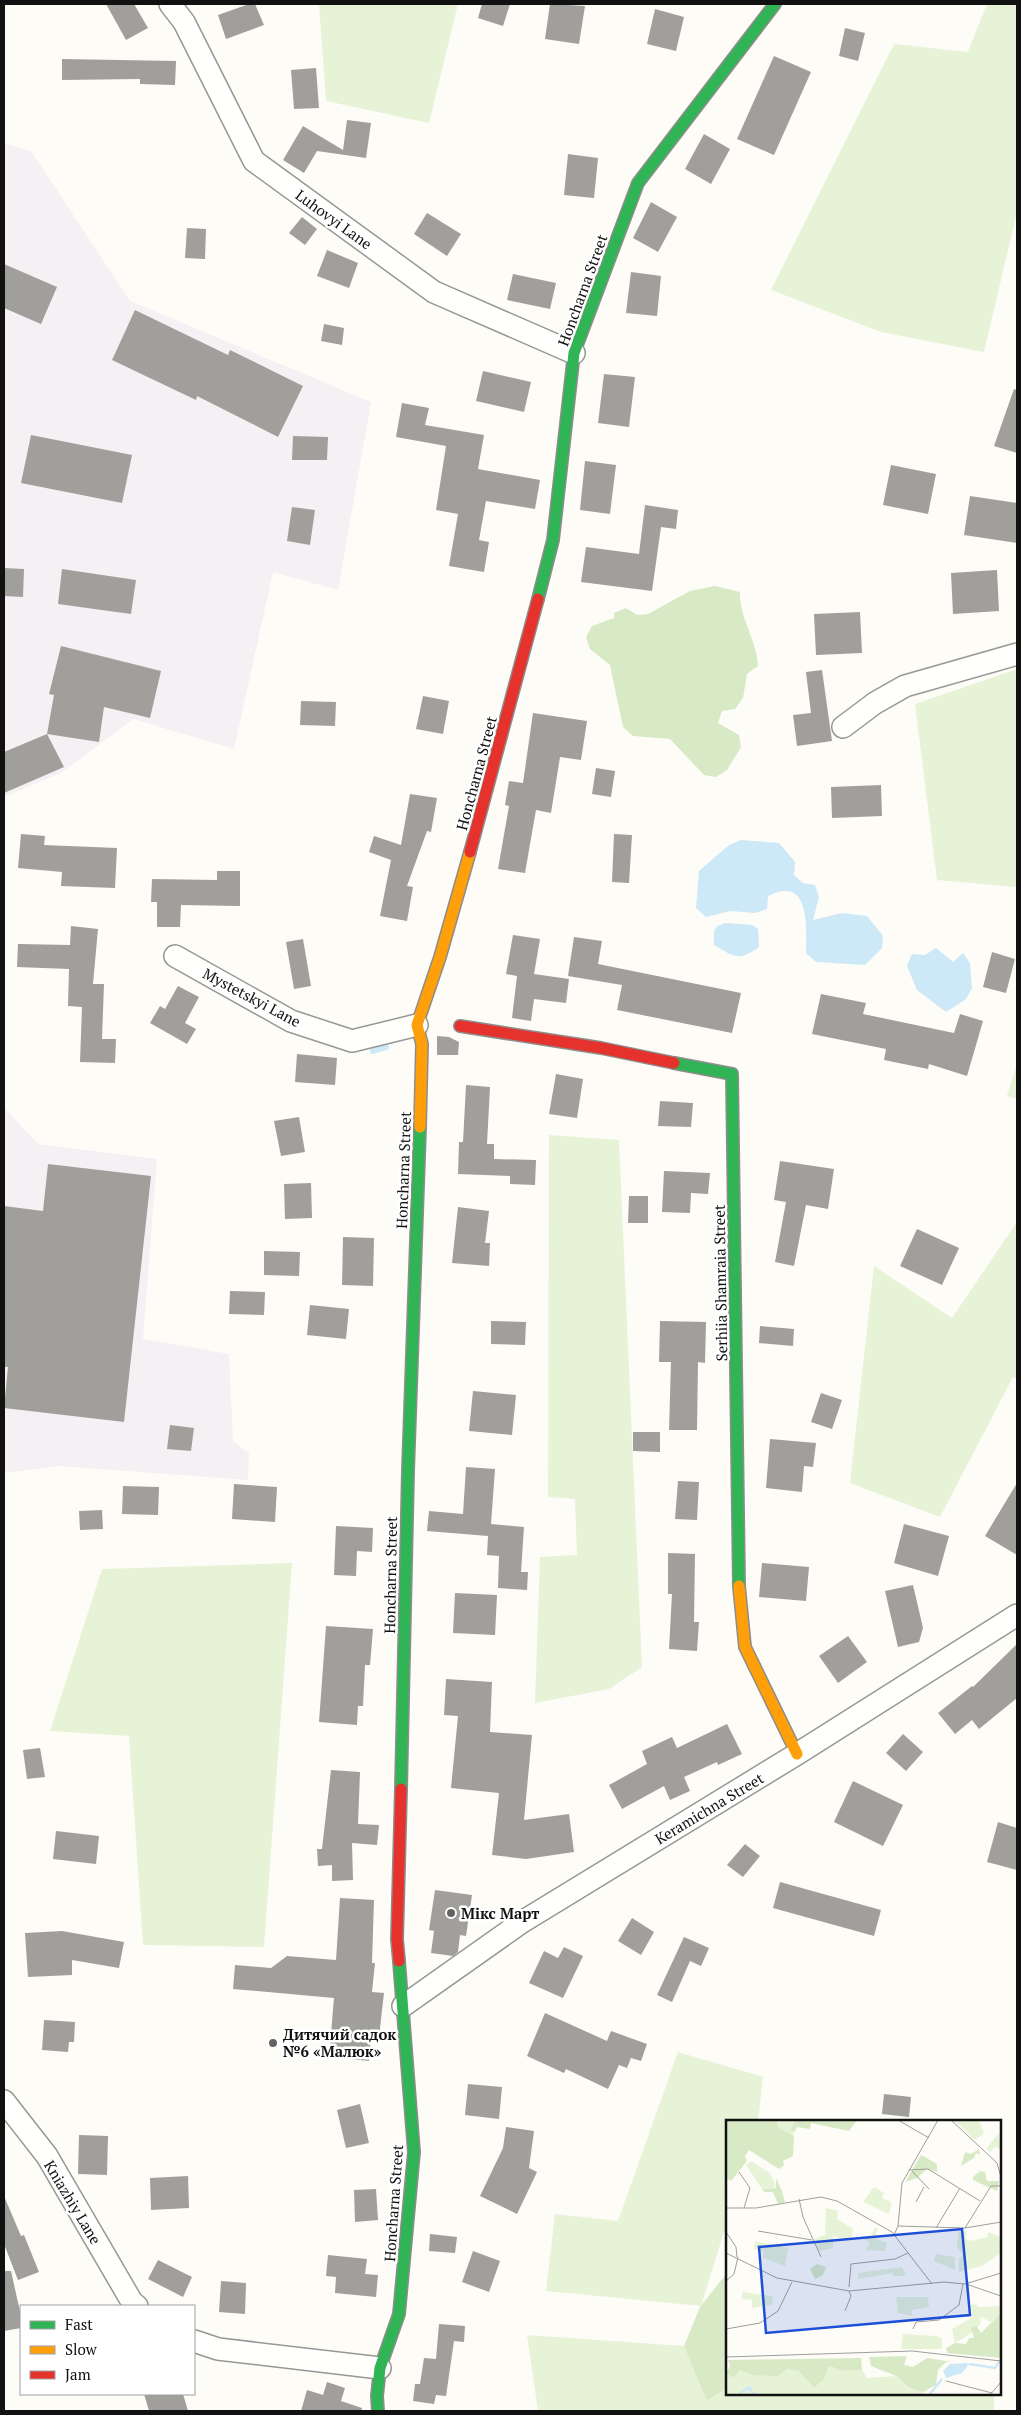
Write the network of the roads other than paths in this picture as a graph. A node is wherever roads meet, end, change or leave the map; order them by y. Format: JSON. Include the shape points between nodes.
{"nodes":[{"id":1,"x":170,"y":4,"type":"edge"},
{"id":2,"x":775,"y":4,"type":"edge"},
{"id":3,"x":574,"y":353,"type":"junction"},
{"id":4,"x":1017,"y":654,"type":"edge"},
{"id":5,"x":843,"y":727,"type":"dead end"},
{"id":6,"x":175,"y":956,"type":"dead end"},
{"id":7,"x":417,"y":1025,"type":"junction"},
{"id":8,"x":460,"y":1026,"type":"dead end"},
{"id":9,"x":1017,"y":1615,"type":"edge"},
{"id":10,"x":797,"y":1754,"type":"junction"},
{"id":11,"x":403,"y":2006,"type":"junction"},
{"id":12,"x":4,"y":2101,"type":"edge"},
{"id":13,"x":136,"y":2305,"type":"edge"},
{"id":14,"x":195,"y":2342,"type":"edge"},
{"id":15,"x":380,"y":2368,"type":"junction"},
{"id":16,"x":374,"y":2406,"type":"edge"}],
"edges":[{"from":1,"to":3,"type":"street","name":"Luhovyi Lane","via":[[184,22],[254,161],[434,292]]},
{"from":2,"to":3,"type":"street","name":"Honcharna Street","via":[[638,183]]},
{"from":3,"to":7,"type":"street","name":"Honcharna Street","via":[[553,540],[486,796]]},
{"from":4,"to":5,"type":"street","via":[[905,686]]},
{"from":6,"to":7,"type":"street","name":"Mystetskyi Lane","via":[[291,1022],[352,1041]]},
{"from":7,"to":11,"type":"street","name":"Honcharna Street","via":[[422,1044],[397,1939]]},
{"from":8,"to":10,"type":"street","name":"Serhiia Shamraia Street","via":[[601,1048],[732,1074],[739,1593],[745,1648]]},
{"from":9,"to":10,"type":"street","name":"Keramichna Street"},
{"from":10,"to":11,"type":"street","name":"Keramichna Street","via":[[522,1922]]},
{"from":11,"to":15,"type":"street","name":"Honcharna Street","via":[[414,2152],[399,2314]]},
{"from":12,"to":13,"type":"street","name":"Kniazhiy Lane","via":[[47,2156]]},
{"from":14,"to":15,"type":"street","via":[[218,2348]]},
{"from":15,"to":16,"type":"street","name":"Honcharna Street"}]}
